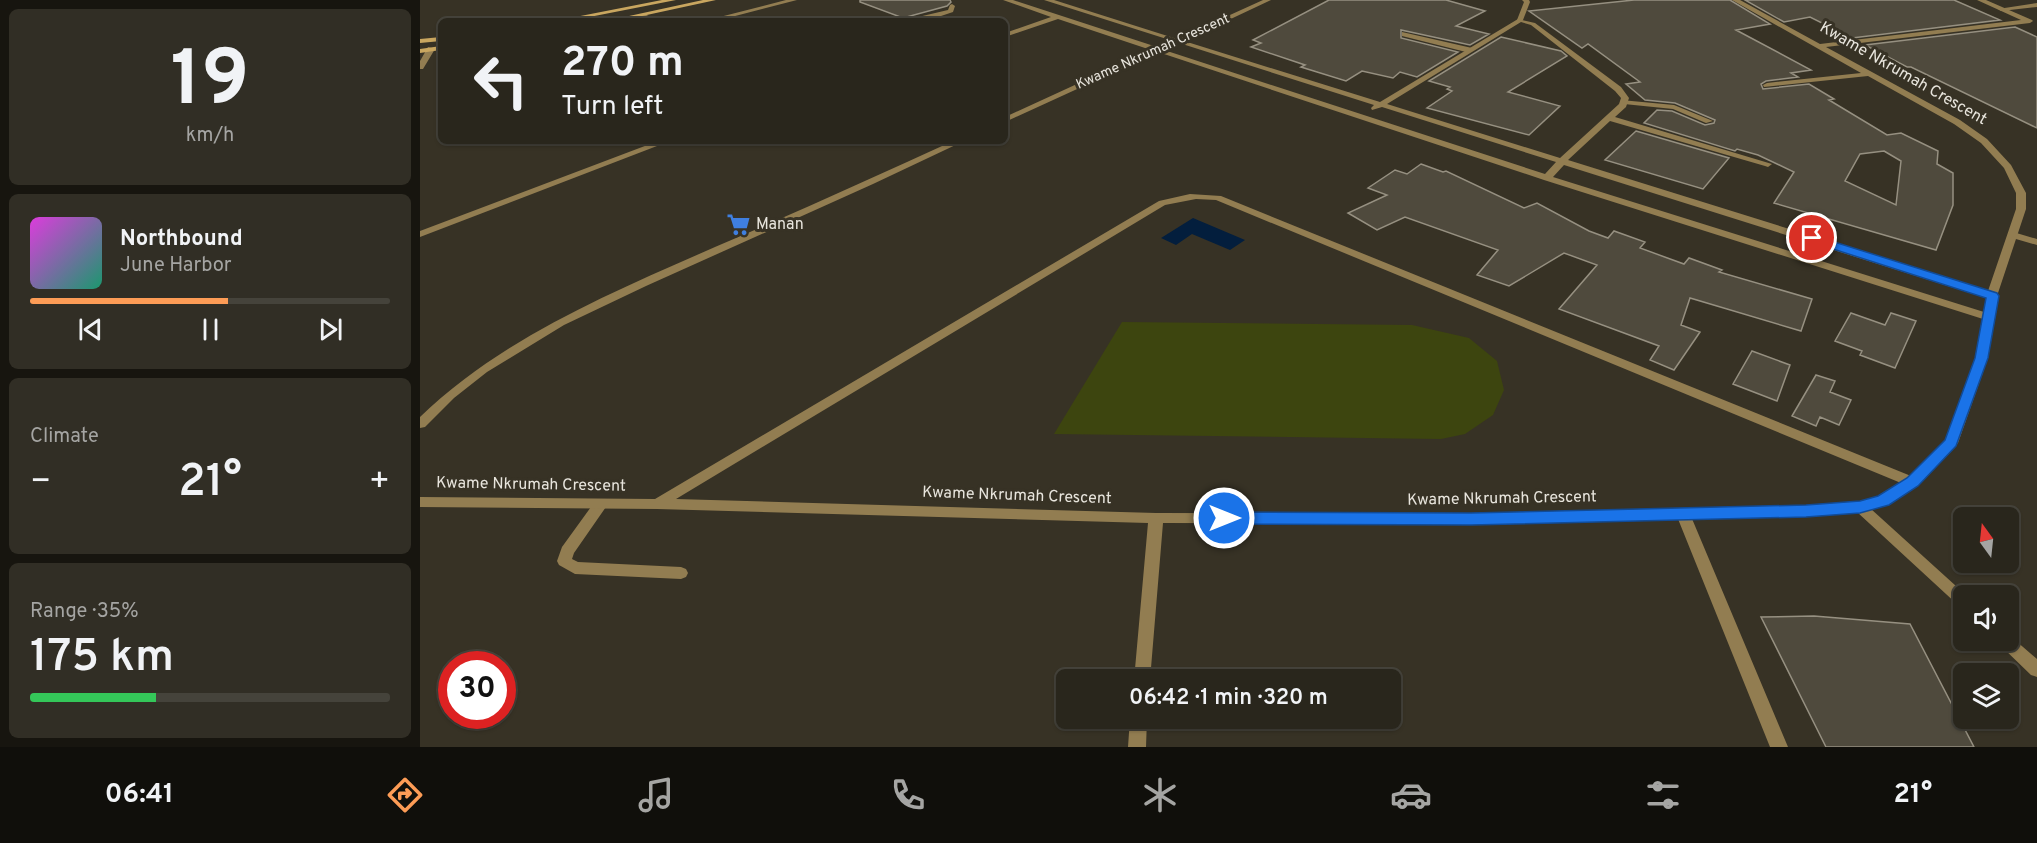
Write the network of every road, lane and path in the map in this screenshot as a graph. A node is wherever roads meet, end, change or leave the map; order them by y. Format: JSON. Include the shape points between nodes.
{"nodes":[{"id":1,"x":673,"y":0,"type":"edge"},
{"id":2,"x":713,"y":0,"type":"edge"},
{"id":3,"x":794,"y":0,"type":"edge"},
{"id":4,"x":1006,"y":0,"type":"edge"},
{"id":5,"x":1028,"y":0,"type":"edge"},
{"id":6,"x":1047,"y":0,"type":"edge"},
{"id":7,"x":1268,"y":0,"type":"edge"},
{"id":8,"x":1525,"y":0,"type":"edge"},
{"id":9,"x":1736,"y":0,"type":"edge"},
{"id":10,"x":1980,"y":0,"type":"edge"},
{"id":11,"x":1018,"y":4,"type":"junction"},
{"id":12,"x":2037,"y":5,"type":"edge"},
{"id":13,"x":952,"y":6,"type":"dead end"},
{"id":14,"x":2001,"y":9,"type":"junction"},
{"id":15,"x":642,"y":15,"type":"junction"},
{"id":16,"x":1058,"y":17,"type":"junction"},
{"id":17,"x":574,"y":18,"type":"edge"},
{"id":18,"x":629,"y":18,"type":"edge"},
{"id":19,"x":650,"y":18,"type":"edge"},
{"id":20,"x":719,"y":18,"type":"edge"},
{"id":21,"x":923,"y":18,"type":"edge"},
{"id":22,"x":1520,"y":20,"type":"junction"},
{"id":23,"x":2034,"y":23,"type":"edge"},
{"id":24,"x":1008,"y":34,"type":"edge"},
{"id":25,"x":1405,"y":34,"type":"dead end"},
{"id":26,"x":438,"y":39,"type":"edge"},
{"id":27,"x":1180,"y":40,"type":"junction"},
{"id":28,"x":420,"y":41,"type":"edge"},
{"id":29,"x":1818,"y":46,"type":"junction"},
{"id":30,"x":438,"y":49,"type":"edge"},
{"id":31,"x":1160,"y":49,"type":"junction"},
{"id":32,"x":430,"y":50,"type":"junction"},
{"id":33,"x":420,"y":51,"type":"edge"},
{"id":34,"x":1469,"y":51,"type":"junction"},
{"id":35,"x":420,"y":67,"type":"edge"},
{"id":36,"x":1869,"y":74,"type":"junction"},
{"id":37,"x":1767,"y":85,"type":"dead end"},
{"id":38,"x":1624,"y":102,"type":"junction"},
{"id":39,"x":1379,"y":105,"type":"junction"},
{"id":40,"x":1008,"y":117,"type":"edge"},
{"id":41,"x":1362,"y":117,"type":"junction"},
{"id":42,"x":1609,"y":118,"type":"junction"},
{"id":43,"x":1709,"y":121,"type":"dead end"},
{"id":44,"x":658,"y":144,"type":"edge"},
{"id":45,"x":953,"y":144,"type":"edge"},
{"id":46,"x":1563,"y":160,"type":"junction"},
{"id":47,"x":1768,"y":164,"type":"dead end"},
{"id":48,"x":1547,"y":178,"type":"junction"},
{"id":49,"x":420,"y":234,"type":"edge"},
{"id":50,"x":2013,"y":235,"type":"junction"},
{"id":51,"x":2037,"y":242,"type":"edge"},
{"id":52,"x":1992,"y":296,"type":"junction"},
{"id":53,"x":1988,"y":317,"type":"junction"},
{"id":54,"x":420,"y":424,"type":"edge"},
{"id":55,"x":1912,"y":482,"type":"junction"},
{"id":56,"x":420,"y":501,"type":"edge"},
{"id":57,"x":601,"y":504,"type":"junction"},
{"id":58,"x":657,"y":504,"type":"junction"},
{"id":59,"x":1860,"y":507,"type":"junction"},
{"id":60,"x":1683,"y":514,"type":"junction"},
{"id":61,"x":1156,"y":518,"type":"junction"},
{"id":62,"x":681,"y":573,"type":"dead end"},
{"id":63,"x":1953,"y":592,"type":"edge"},
{"id":64,"x":2017,"y":651,"type":"edge"},
{"id":65,"x":1143,"y":669,"type":"edge"},
{"id":66,"x":2037,"y":670,"type":"edge"},
{"id":67,"x":1138,"y":729,"type":"edge"},
{"id":68,"x":1137,"y":747,"type":"edge"},
{"id":69,"x":1779,"y":747,"type":"edge"}],
"edges":[{"from":1,"to":17,"type":"main road"},
{"from":2,"to":15,"type":"main road"},
{"from":3,"to":20,"type":"street"},
{"from":4,"to":11,"type":"street"},
{"from":5,"to":11,"type":"street"},
{"from":6,"to":27,"type":"street"},
{"from":7,"to":27,"type":"street","name":"Kwame Nkrumah Crescent"},
{"from":8,"to":22,"type":"street"},
{"from":9,"to":29,"type":"street","name":"Kwame Nkrumah Crescent"},
{"from":10,"to":14,"type":"street"},
{"from":11,"to":16,"type":"street"},
{"from":12,"to":14,"type":"street"},
{"from":13,"to":21,"type":"street","via":[[951,11]]},
{"from":14,"to":23,"type":"street"},
{"from":15,"to":18,"type":"main road"},
{"from":15,"to":19,"type":"street"},
{"from":16,"to":24,"type":"street"},
{"from":16,"to":31,"type":"street"},
{"from":22,"to":34,"type":"street"},
{"from":22,"to":38,"type":"street","via":[[1533,24],[1618,89]]},
{"from":23,"to":29,"type":"street"},
{"from":25,"to":34,"type":"street"},
{"from":26,"to":28,"type":"main road"},
{"from":27,"to":31,"type":"street","name":"Kwame Nkrumah Crescent"},
{"from":27,"to":39,"type":"street"},
{"from":29,"to":36,"type":"street","name":"Kwame Nkrumah Crescent"},
{"from":30,"to":32,"type":"main road"},
{"from":31,"to":40,"type":"street","name":"Kwame Nkrumah Crescent"},
{"from":31,"to":41,"type":"street"},
{"from":32,"to":33,"type":"main road"},
{"from":32,"to":35,"type":"street"},
{"from":34,"to":39,"type":"street"},
{"from":36,"to":37,"type":"street"},
{"from":36,"to":50,"type":"street","name":"Kwame Nkrumah Crescent","via":[[1957,122],[1984,141],[2008,167],[2021,193]]},
{"from":38,"to":42,"type":"street"},
{"from":38,"to":43,"type":"street","via":[[1674,107]]},
{"from":39,"to":41,"type":"street"},
{"from":39,"to":46,"type":"street"},
{"from":41,"to":48,"type":"street"},
{"from":42,"to":46,"type":"street"},
{"from":42,"to":47,"type":"street"},
{"from":44,"to":49,"type":"street"},
{"from":45,"to":54,"type":"street","via":[[624,292],[534,338],[484,370]]},
{"from":46,"to":48,"type":"street"},
{"from":46,"to":52,"type":"street"},
{"from":48,"to":53,"type":"street"},
{"from":50,"to":51,"type":"street"},
{"from":50,"to":52,"type":"street","name":"Kwame Nkrumah Crescent"},
{"from":52,"to":53,"type":"street","name":"Kwame Nkrumah Crescent"},
{"from":53,"to":55,"type":"street","name":"Kwame Nkrumah Crescent","via":[[1982,358],[1951,443]]},
{"from":55,"to":58,"type":"street","via":[[1218,198],[1198,195],[1162,203]]},
{"from":55,"to":59,"type":"street","name":"Kwame Nkrumah Crescent","via":[[1883,501]]},
{"from":56,"to":57,"type":"street","name":"Kwame Nkrumah Crescent"},
{"from":57,"to":58,"type":"street","name":"Kwame Nkrumah Crescent"},
{"from":57,"to":62,"type":"street","via":[[564,561],[575,568]]},
{"from":58,"to":61,"type":"street","name":"Kwame Nkrumah Crescent"},
{"from":59,"to":60,"type":"street","name":"Kwame Nkrumah Crescent"},
{"from":59,"to":63,"type":"street"},
{"from":60,"to":61,"type":"street","name":"Kwame Nkrumah Crescent","via":[[1471,519]]},
{"from":60,"to":69,"type":"street"},
{"from":61,"to":65,"type":"street"},
{"from":64,"to":66,"type":"street"},
{"from":67,"to":68,"type":"street"}]}
